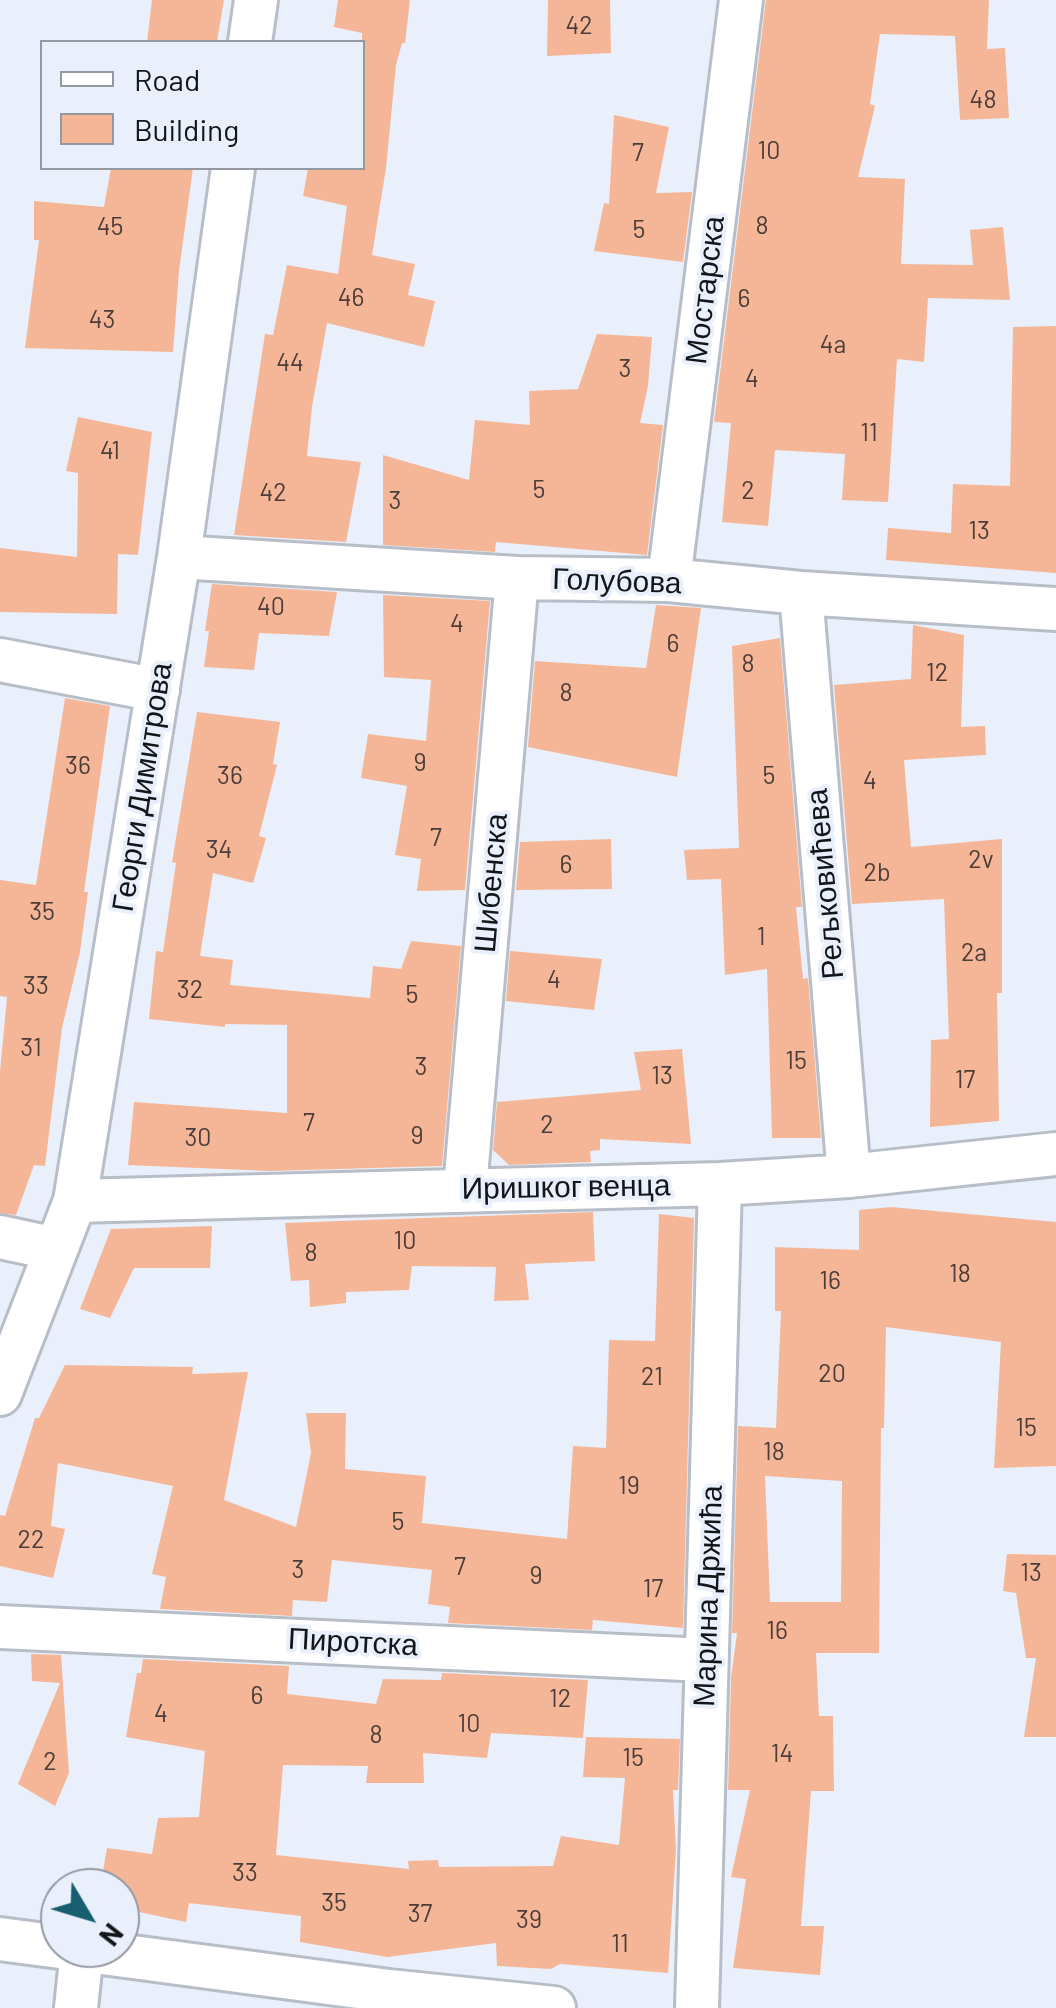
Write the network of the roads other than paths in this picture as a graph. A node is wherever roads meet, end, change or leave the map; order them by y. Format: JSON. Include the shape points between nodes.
{"nodes":[{"id":1,"x":256,"y":0,"type":"edge"},
{"id":2,"x":741,"y":0,"type":"edge"},
{"id":3,"x":250,"y":40,"type":"edge"},
{"id":4,"x":233,"y":170,"type":"edge"},
{"id":5,"x":178,"y":557,"type":"junction"},
{"id":6,"x":517,"y":578,"type":"junction"},
{"id":7,"x":669,"y":580,"type":"junction"},
{"id":8,"x":801,"y":593,"type":"junction"},
{"id":9,"x":1056,"y":608,"type":"edge"},
{"id":10,"x":0,"y":660,"type":"edge"},
{"id":11,"x":158,"y":690,"type":"junction"},
{"id":12,"x":1056,"y":1154,"type":"edge"},
{"id":13,"x":849,"y":1176,"type":"junction"},
{"id":14,"x":720,"y":1184,"type":"junction"},
{"id":15,"x":464,"y":1188,"type":"junction"},
{"id":16,"x":75,"y":1201,"type":"junction"},
{"id":17,"x":0,"y":1237,"type":"edge"},
{"id":18,"x":56,"y":1249,"type":"junction"},
{"id":19,"x":0,"y":1394,"type":"edge"},
{"id":20,"x":0,"y":1627,"type":"edge"},
{"id":21,"x":706,"y":1660,"type":"junction"},
{"id":22,"x":0,"y":1939,"type":"edge"},
{"id":23,"x":40,"y":1944,"type":"edge"},
{"id":24,"x":140,"y":1958,"type":"edge"},
{"id":25,"x":71,"y":1968,"type":"edge"},
{"id":26,"x":76,"y":2008,"type":"edge"},
{"id":27,"x":554,"y":2008,"type":"edge"},
{"id":28,"x":697,"y":2008,"type":"edge"}],
"edges":[{"from":1,"to":3,"type":"street"},
{"from":2,"to":7,"type":"street","name":"Мостарска"},
{"from":4,"to":5,"type":"street","name":"Георги Димитрова"},
{"from":5,"to":6,"type":"street","name":"Голубова"},
{"from":5,"to":11,"type":"street","name":"Георги Димитрова"},
{"from":6,"to":7,"type":"street","name":"Голубова"},
{"from":6,"to":15,"type":"street","name":"Шибенска"},
{"from":7,"to":8,"type":"street","name":"Голубова"},
{"from":8,"to":9,"type":"street","name":"Голубова"},
{"from":8,"to":13,"type":"street","name":"Рељковићева"},
{"from":10,"to":11,"type":"street"},
{"from":11,"to":16,"type":"street","name":"Георги Димитрова"},
{"from":12,"to":13,"type":"street","name":"Иришког венца"},
{"from":13,"to":14,"type":"street","name":"Иришког венца"},
{"from":14,"to":15,"type":"street","name":"Иришког венца"},
{"from":14,"to":21,"type":"street","name":"Марина Држића"},
{"from":15,"to":16,"type":"street","name":"Иришког венца"},
{"from":16,"to":18,"type":"street","name":"Георги Димитрова"},
{"from":17,"to":18,"type":"street"},
{"from":18,"to":19,"type":"street","name":"Георги Димитрова"},
{"from":20,"to":21,"type":"street","name":"Пиротска"},
{"from":21,"to":28,"type":"street","name":"Марина Држића"},
{"from":22,"to":23,"type":"street"},
{"from":24,"to":27,"type":"street"},
{"from":25,"to":26,"type":"street"}]}
